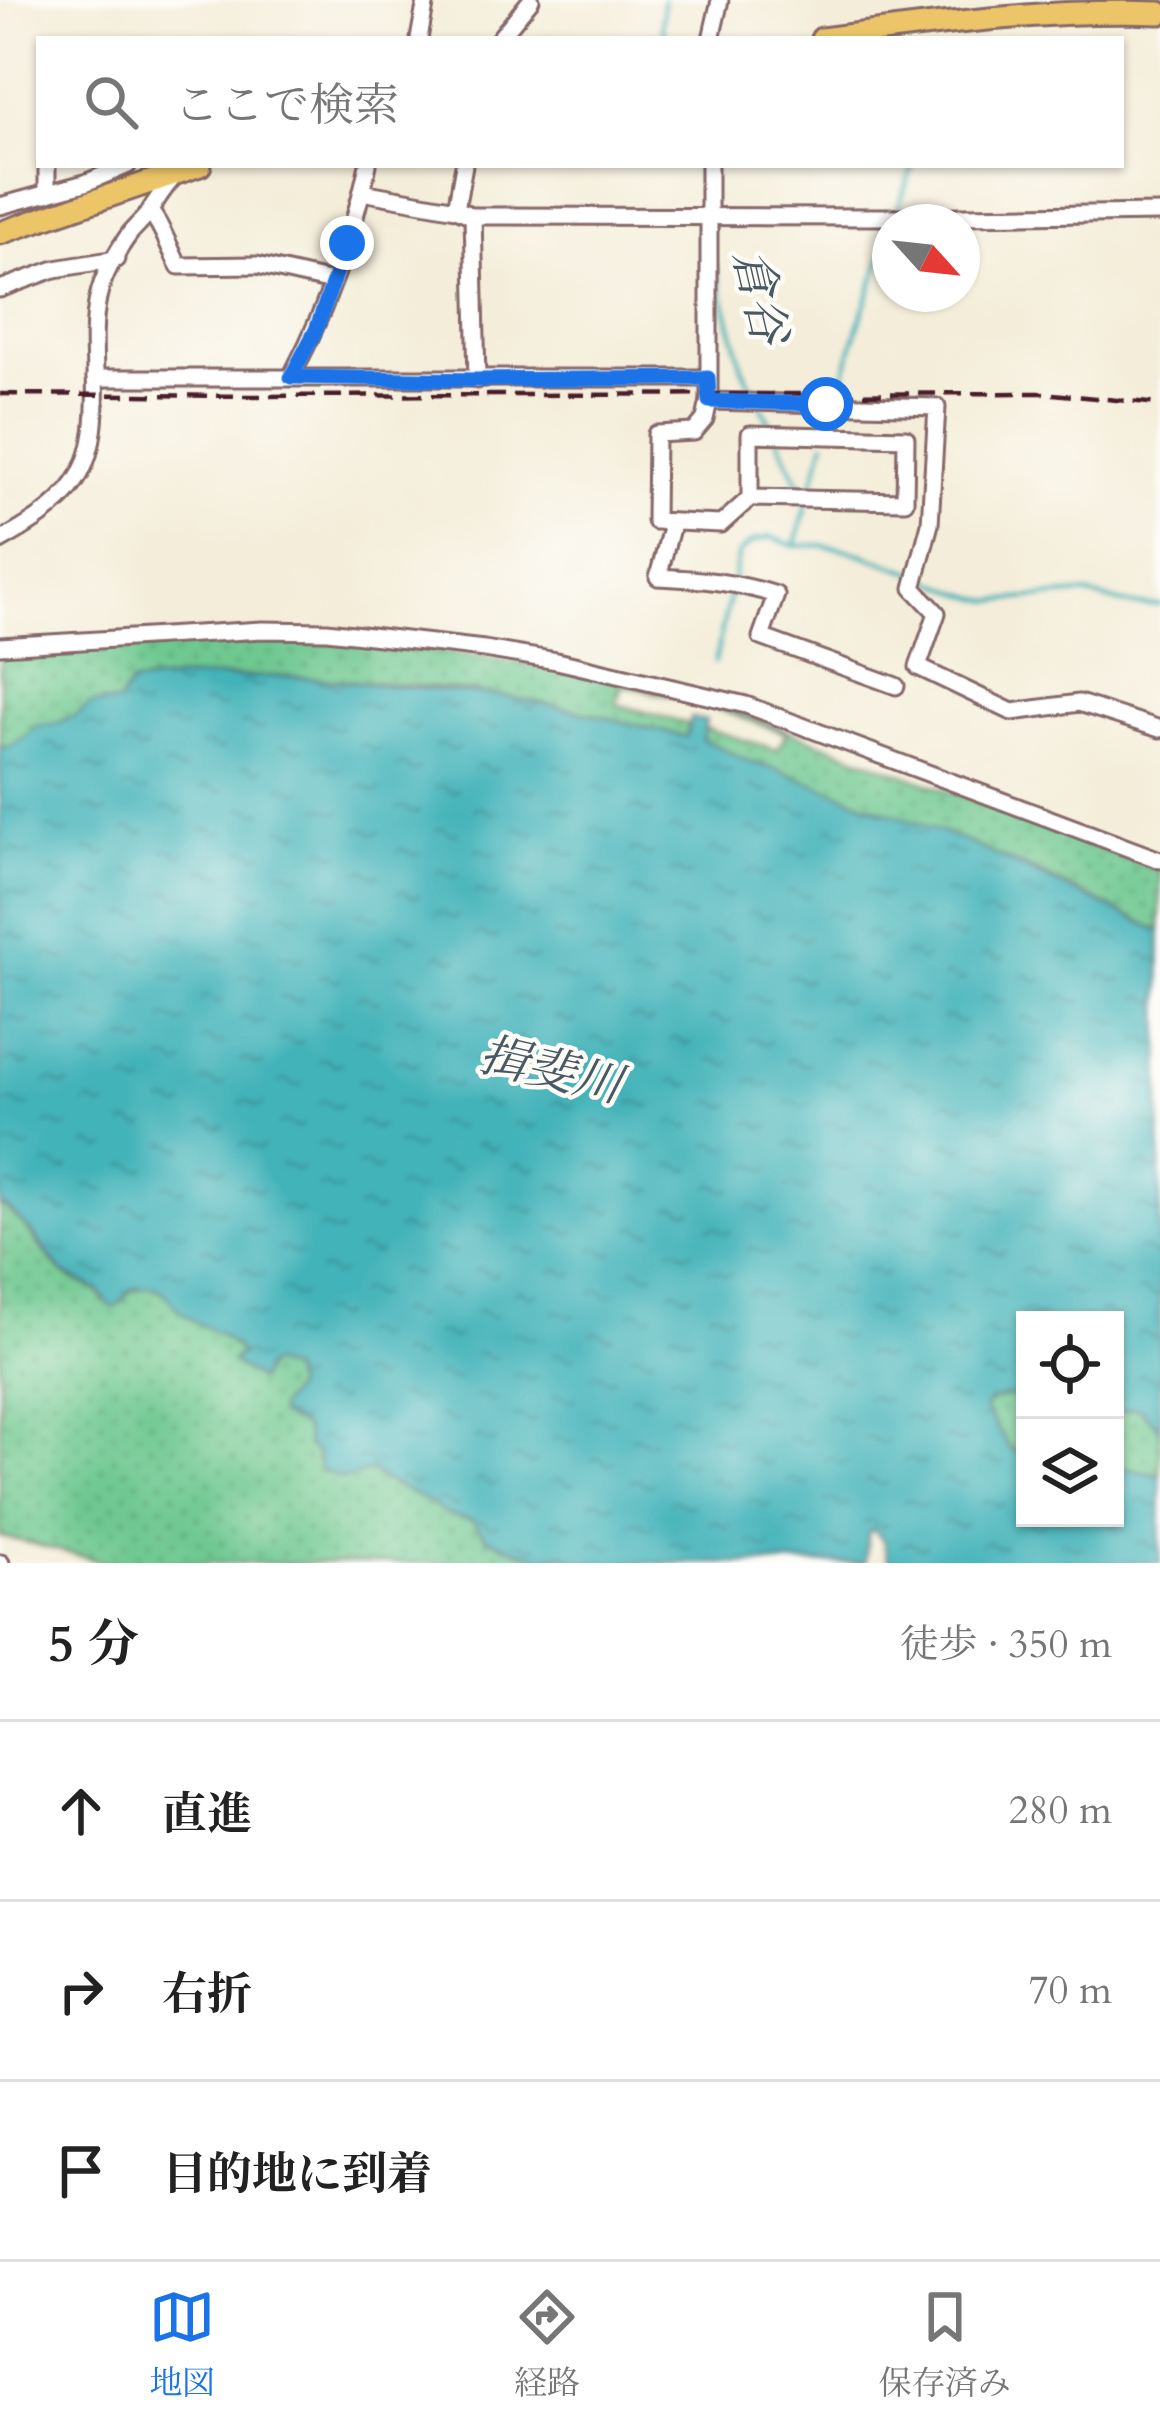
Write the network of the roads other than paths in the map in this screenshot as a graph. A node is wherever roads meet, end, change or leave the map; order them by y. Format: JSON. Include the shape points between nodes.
{"nodes":[{"id":1,"x":426,"y":0,"type":"edge"},
{"id":2,"x":530,"y":0,"type":"edge"},
{"id":3,"x":720,"y":0,"type":"edge"},
{"id":4,"x":1160,"y":13,"type":"edge"},
{"id":5,"x":420,"y":36,"type":"edge"},
{"id":6,"x":501,"y":36,"type":"edge"},
{"id":7,"x":712,"y":36,"type":"edge"},
{"id":8,"x":843,"y":36,"type":"edge"},
{"id":9,"x":47,"y":168,"type":"edge"},
{"id":10,"x":121,"y":168,"type":"edge"},
{"id":11,"x":367,"y":168,"type":"edge"},
{"id":12,"x":463,"y":168,"type":"edge"},
{"id":13,"x":709,"y":168,"type":"edge"},
{"id":14,"x":189,"y":169,"type":"edge"},
{"id":15,"x":362,"y":192,"type":"junction"},
{"id":16,"x":47,"y":194,"type":"junction"},
{"id":17,"x":0,"y":206,"type":"edge"},
{"id":18,"x":456,"y":208,"type":"junction"},
{"id":19,"x":150,"y":211,"type":"junction"},
{"id":20,"x":1160,"y":212,"type":"edge"},
{"id":21,"x":473,"y":216,"type":"junction"},
{"id":22,"x":709,"y":217,"type":"junction"},
{"id":23,"x":0,"y":233,"type":"edge"},
{"id":24,"x":116,"y":259,"type":"junction"},
{"id":25,"x":332,"y":282,"type":"junction"},
{"id":26,"x":0,"y":289,"type":"edge"},
{"id":27,"x":291,"y":377,"type":"junction"},
{"id":28,"x":95,"y":378,"type":"junction"},
{"id":29,"x":708,"y":378,"type":"junction"},
{"id":30,"x":477,"y":380,"type":"junction"},
{"id":31,"x":709,"y":401,"type":"junction"},
{"id":32,"x":751,"y":498,"type":"junction"},
{"id":33,"x":672,"y":524,"type":"junction"},
{"id":34,"x":0,"y":541,"type":"edge"},
{"id":35,"x":0,"y":646,"type":"edge"},
{"id":36,"x":896,"y":686,"type":"dead end"},
{"id":37,"x":1160,"y":729,"type":"edge"},
{"id":38,"x":1160,"y":860,"type":"edge"}],
"edges":[{"from":1,"to":5,"type":"street"},
{"from":2,"to":6,"type":"street"},
{"from":3,"to":7,"type":"street"},
{"from":4,"to":8,"type":"highway","via":[[1027,15]]},
{"from":9,"to":16,"type":"street"},
{"from":10,"to":16,"type":"street"},
{"from":11,"to":15,"type":"street"},
{"from":12,"to":18,"type":"street"},
{"from":13,"to":22,"type":"street"},
{"from":14,"to":19,"type":"street","via":[[159,191]]},
{"from":14,"to":23,"type":"highway"},
{"from":15,"to":18,"type":"street"},
{"from":15,"to":25,"type":"street"},
{"from":16,"to":17,"type":"street"},
{"from":18,"to":21,"type":"street"},
{"from":19,"to":24,"type":"street"},
{"from":19,"to":25,"type":"street","via":[[179,266],[257,265]]},
{"from":20,"to":22,"type":"street"},
{"from":21,"to":22,"type":"street"},
{"from":21,"to":30,"type":"street"},
{"from":22,"to":29,"type":"street"},
{"from":24,"to":26,"type":"street"},
{"from":24,"to":28,"type":"street","via":[[98,292]]},
{"from":25,"to":27,"type":"street"},
{"from":27,"to":28,"type":"street"},
{"from":27,"to":30,"type":"street"},
{"from":28,"to":34,"type":"street","via":[[96,428],[80,477],[46,513]]},
{"from":29,"to":30,"type":"street"},
{"from":29,"to":31,"type":"street"},
{"from":31,"to":33,"type":"street","via":[[694,432],[656,434],[655,521]]},
{"from":31,"to":37,"type":"street","via":[[937,407],[930,524],[913,588],[937,614],[918,668],[1012,712],[1079,703]]},
{"from":32,"to":32,"type":"street","via":[[905,501],[906,438],[750,434]]},
{"from":32,"to":33,"type":"street","via":[[721,524]]},
{"from":33,"to":36,"type":"street","via":[[658,578],[716,579],[776,595],[760,637]]},
{"from":35,"to":38,"type":"street","via":[[327,631],[557,661],[746,705]]}]}
